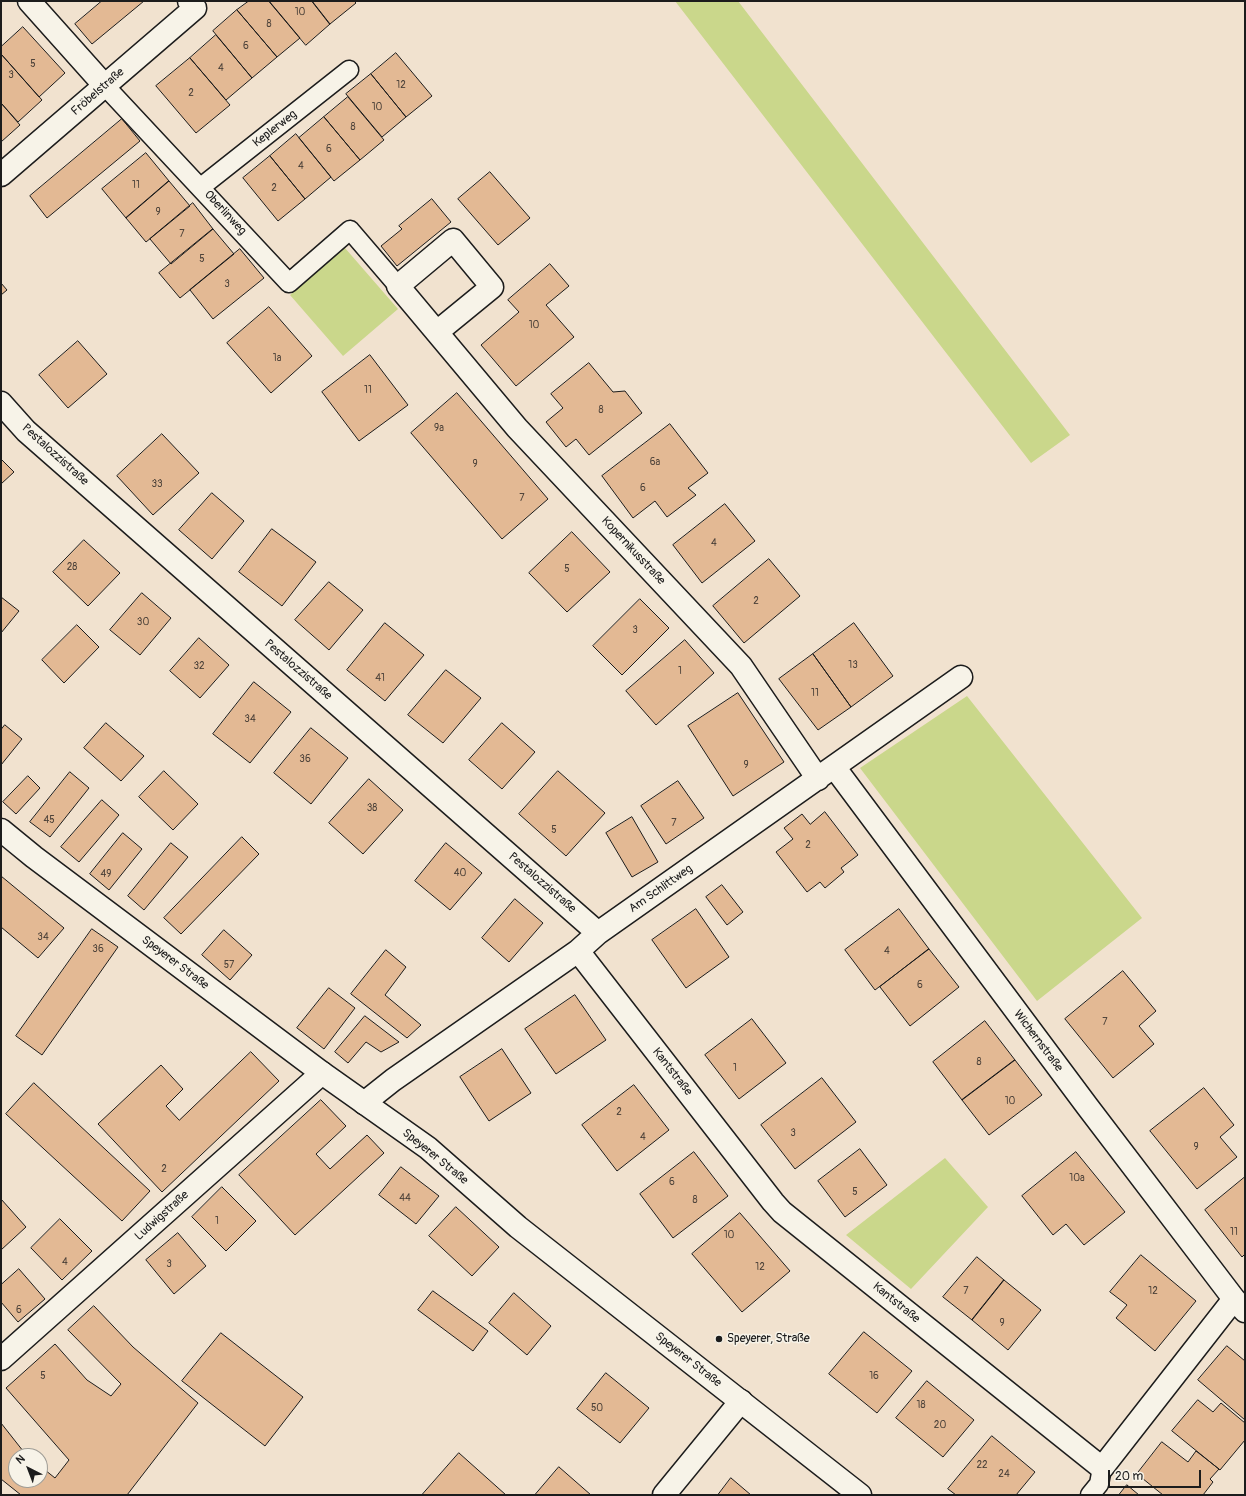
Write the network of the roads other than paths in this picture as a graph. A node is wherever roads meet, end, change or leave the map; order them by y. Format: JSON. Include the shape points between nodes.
{"nodes":[{"id":1,"x":29,"y":1,"type":"edge"},
{"id":2,"x":192,"y":5,"type":"edge"},
{"id":3,"x":349,"y":70,"type":"dead end"},
{"id":4,"x":105,"y":86,"type":"junction"},
{"id":5,"x":1,"y":175,"type":"edge"},
{"id":6,"x":201,"y":187,"type":"junction"},
{"id":7,"x":350,"y":230,"type":"joint"},
{"id":8,"x":398,"y":286,"type":"junction"},
{"id":9,"x":437,"y":332,"type":"junction"},
{"id":10,"x":1,"y":403,"type":"edge"},
{"id":11,"x":961,"y":678,"type":"dead end"},
{"id":12,"x":826,"y":773,"type":"junction"},
{"id":13,"x":1,"y":830,"type":"edge"},
{"id":14,"x":598,"y":933,"type":"junction"},
{"id":15,"x":578,"y":950,"type":"junction"},
{"id":16,"x":322,"y":1074,"type":"junction"},
{"id":17,"x":364,"y":1103,"type":"junction"},
{"id":18,"x":1240,"y":1305,"type":"edge"},
{"id":19,"x":1,"y":1360,"type":"edge"},
{"id":20,"x":741,"y":1401,"type":"junction"},
{"id":21,"x":1102,"y":1468,"type":"junction"},
{"id":22,"x":664,"y":1495,"type":"edge"},
{"id":23,"x":860,"y":1495,"type":"edge"},
{"id":24,"x":1090,"y":1495,"type":"edge"}],
"edges":[{"from":1,"to":4,"type":"street"},
{"from":2,"to":4,"type":"street","name":"Fröbelstraße"},
{"from":3,"to":6,"type":"lane","name":"Keplerweg"},
{"from":4,"to":5,"type":"street","name":"Fröbelstraße"},
{"from":4,"to":6,"type":"lane","name":"Oberlinweg"},
{"from":6,"to":7,"type":"lane","name":"Oberlinweg","via":[[289,283]]},
{"from":7,"to":8,"type":"lane","name":"Kopernikusstraße"},
{"from":8,"to":9,"type":"street","name":"Kopernikusstraße"},
{"from":8,"to":9,"type":"street","via":[[453,240],[492,286]]},
{"from":9,"to":12,"type":"street","name":"Kopernikusstraße","via":[[517,428],[741,666]]},
{"from":10,"to":14,"type":"street","name":"Pestalozzistraße","via":[[26,431]]},
{"from":11,"to":12,"type":"street","name":"Am Schlittweg"},
{"from":12,"to":14,"type":"street","name":"Am Schlittweg"},
{"from":12,"to":18,"type":"street","name":"Wichernstraße"},
{"from":13,"to":16,"type":"street","name":"Speyerer Straße"},
{"from":14,"to":15,"type":"street","name":"Am Schlittweg"},
{"from":15,"to":17,"type":"street","name":"Am Schlittweg"},
{"from":15,"to":21,"type":"street","name":"Kantstraße","via":[[782,1212]]},
{"from":16,"to":17,"type":"street","name":"Speyerer Straße"},
{"from":16,"to":19,"type":"street","name":"Ludwigstraße"},
{"from":17,"to":20,"type":"street","name":"Speyerer Straße","via":[[428,1148],[518,1227]]},
{"from":18,"to":21,"type":"street"},
{"from":20,"to":22,"type":"street"},
{"from":20,"to":23,"type":"street","name":"Speyerer Straße"},
{"from":21,"to":24,"type":"lane","via":[[1099,1484]]}]}
